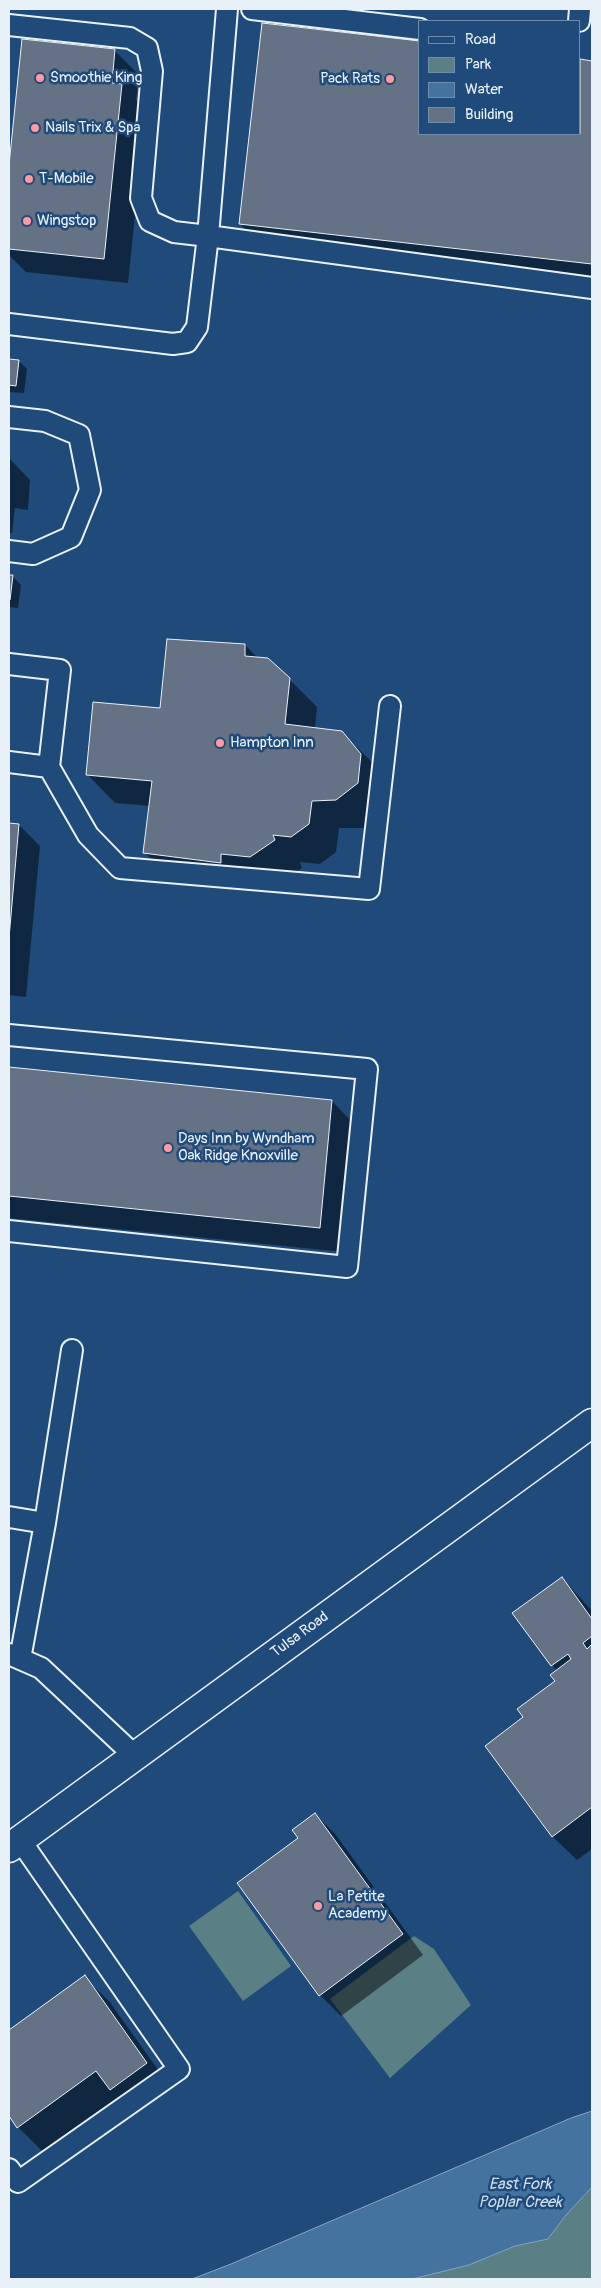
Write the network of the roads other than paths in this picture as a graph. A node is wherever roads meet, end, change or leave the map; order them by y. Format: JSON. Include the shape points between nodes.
{"nodes":[{"id":1,"x":227,"y":9,"type":"edge"},
{"id":2,"x":252,"y":9,"type":"edge"},
{"id":3,"x":9,"y":25,"type":"edge"},
{"id":4,"x":418,"y":28,"type":"edge"},
{"id":5,"x":208,"y":236,"type":"junction"},
{"id":6,"x":592,"y":288,"type":"edge"},
{"id":7,"x":9,"y":324,"type":"edge"},
{"id":8,"x":9,"y":417,"type":"edge"},
{"id":9,"x":9,"y":551,"type":"edge"},
{"id":10,"x":9,"y":664,"type":"edge"},
{"id":11,"x":390,"y":706,"type":"dead end"},
{"id":12,"x":9,"y":762,"type":"edge"},
{"id":13,"x":49,"y":767,"type":"junction"},
{"id":14,"x":9,"y":1034,"type":"edge"},
{"id":15,"x":9,"y":1231,"type":"edge"},
{"id":16,"x":72,"y":1350,"type":"dead end"},
{"id":17,"x":592,"y":1423,"type":"edge"},
{"id":18,"x":9,"y":1517,"type":"edge"},
{"id":19,"x":45,"y":1523,"type":"junction"},
{"id":20,"x":14,"y":1657,"type":"edge"},
{"id":21,"x":135,"y":1756,"type":"junction"},
{"id":22,"x":14,"y":1844,"type":"edge"},
{"id":23,"x":9,"y":2169,"type":"edge"}],
"edges":[{"from":1,"to":5,"type":"lane"},
{"from":2,"to":4,"type":"lane"},
{"from":3,"to":5,"type":"lane","via":[[130,38],[147,48],[152,72],[141,198],[150,221],[174,232]]},
{"from":5,"to":6,"type":"lane"},
{"from":5,"to":7,"type":"lane","via":[[197,327],[187,342],[173,344]]},
{"from":8,"to":9,"type":"lane","via":[[45,421],[79,435],[90,490],[71,537],[33,554]]},
{"from":10,"to":13,"type":"lane","via":[[60,670]]},
{"from":11,"to":13,"type":"lane","via":[[369,889],[120,868],[88,835]]},
{"from":12,"to":13,"type":"lane"},
{"from":14,"to":15,"type":"lane","via":[[367,1069],[347,1267]]},
{"from":16,"to":19,"type":"lane"},
{"from":17,"to":21,"type":"street","name":"Tulsa Road"},
{"from":18,"to":19,"type":"lane"},
{"from":19,"to":20,"type":"lane"},
{"from":20,"to":21,"type":"lane","via":[[41,1668]]},
{"from":21,"to":22,"type":"street","name":"Tulsa Road"},
{"from":22,"to":23,"type":"lane","via":[[179,2069],[18,2182]]}]}
